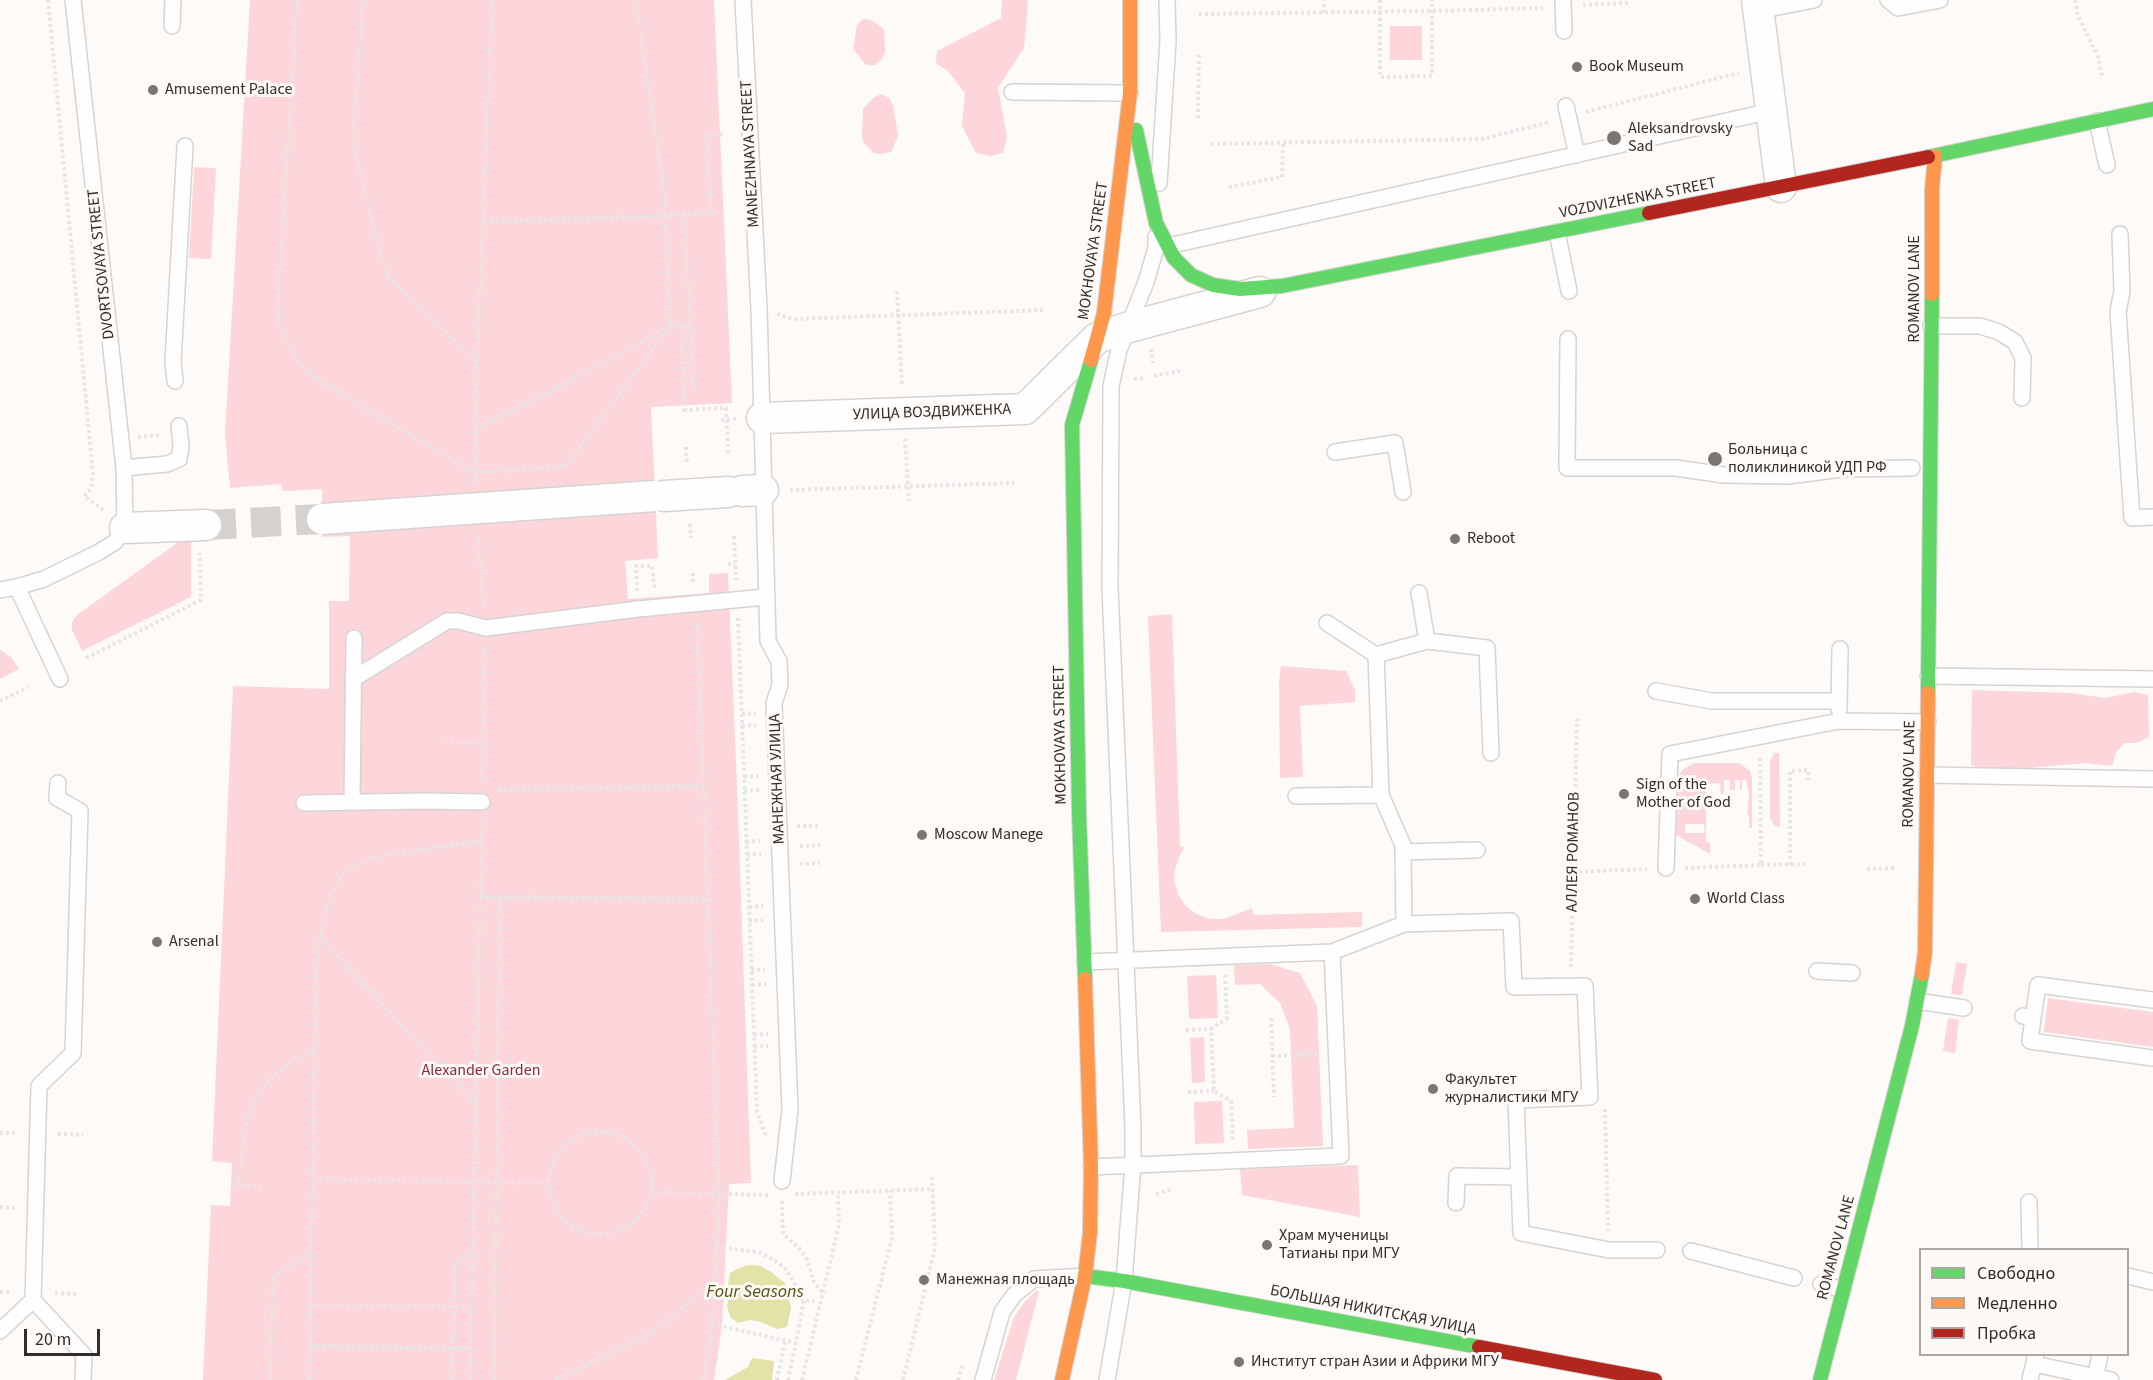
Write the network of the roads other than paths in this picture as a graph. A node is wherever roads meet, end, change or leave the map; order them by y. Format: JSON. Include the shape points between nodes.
{"nodes":[{"id":1,"x":73,"y":0,"type":"edge"},
{"id":2,"x":173,"y":0,"type":"edge"},
{"id":3,"x":743,"y":0,"type":"edge"},
{"id":4,"x":1130,"y":0,"type":"edge"},
{"id":5,"x":1167,"y":0,"type":"edge"},
{"id":6,"x":1563,"y":0,"type":"edge"},
{"id":7,"x":1814,"y":0,"type":"edge"},
{"id":8,"x":1888,"y":0,"type":"edge"},
{"id":9,"x":1940,"y":0,"type":"edge"},
{"id":10,"x":1757,"y":5,"type":"edge"},
{"id":11,"x":172,"y":27,"type":"dead end"},
{"id":12,"x":1564,"y":31,"type":"dead end"},
{"id":13,"x":1012,"y":93,"type":"dead end"},
{"id":14,"x":1130,"y":93,"type":"junction"},
{"id":15,"x":2153,"y":109,"type":"edge"},
{"id":16,"x":1567,"y":111,"type":"road end"},
{"id":17,"x":1771,"y":111,"type":"junction"},
{"id":18,"x":2097,"y":121,"type":"junction"},
{"id":19,"x":185,"y":146,"type":"dead end"},
{"id":20,"x":1577,"y":155,"type":"junction"},
{"id":21,"x":1935,"y":156,"type":"junction"},
{"id":22,"x":2107,"y":165,"type":"dead end"},
{"id":23,"x":1781,"y":187,"type":"junction"},
{"id":24,"x":1156,"y":223,"type":"junction"},
{"id":25,"x":1557,"y":232,"type":"junction"},
{"id":26,"x":2120,"y":234,"type":"dead end"},
{"id":27,"x":1168,"y":246,"type":"junction"},
{"id":28,"x":1282,"y":286,"type":"junction"},
{"id":29,"x":1569,"y":291,"type":"dead end"},
{"id":30,"x":759,"y":308,"type":"joint"},
{"id":31,"x":1931,"y":326,"type":"junction"},
{"id":32,"x":1140,"y":336,"type":"junction"},
{"id":33,"x":1097,"y":338,"type":"junction"},
{"id":34,"x":1568,"y":339,"type":"dead end"},
{"id":35,"x":175,"y":381,"type":"dead end"},
{"id":36,"x":2022,"y":398,"type":"dead end"},
{"id":37,"x":747,"y":419,"type":"junction"},
{"id":38,"x":179,"y":426,"type":"dead end"},
{"id":39,"x":1335,"y":452,"type":"dead end"},
{"id":40,"x":124,"y":468,"type":"junction"},
{"id":41,"x":1912,"y":468,"type":"dead end"},
{"id":42,"x":745,"y":491,"type":"junction"},
{"id":43,"x":1403,"y":492,"type":"dead end"},
{"id":44,"x":2153,"y":517,"type":"edge"},
{"id":45,"x":322,"y":519,"type":"tunnel mouth"},
{"id":46,"x":125,"y":528,"type":"junction"},
{"id":47,"x":203,"y":536,"type":"tunnel mouth"},
{"id":48,"x":17,"y":587,"type":"junction"},
{"id":49,"x":0,"y":590,"type":"edge"},
{"id":50,"x":1419,"y":593,"type":"dead end"},
{"id":51,"x":766,"y":597,"type":"junction"},
{"id":52,"x":1327,"y":623,"type":"dead end"},
{"id":53,"x":354,"y":638,"type":"dead end"},
{"id":54,"x":1427,"y":641,"type":"junction"},
{"id":55,"x":1840,"y":649,"type":"dead end"},
{"id":56,"x":1376,"y":655,"type":"junction"},
{"id":57,"x":1928,"y":676,"type":"junction"},
{"id":58,"x":60,"y":679,"type":"dead end"},
{"id":59,"x":353,"y":679,"type":"junction"},
{"id":60,"x":2153,"y":679,"type":"edge"},
{"id":61,"x":1656,"y":691,"type":"dead end"},
{"id":62,"x":1839,"y":701,"type":"junction"},
{"id":63,"x":1839,"y":721,"type":"junction"},
{"id":64,"x":1928,"y":722,"type":"junction"},
{"id":65,"x":1491,"y":753,"type":"dead end"},
{"id":66,"x":1927,"y":775,"type":"junction"},
{"id":67,"x":2153,"y":779,"type":"edge"},
{"id":68,"x":58,"y":783,"type":"dead end"},
{"id":69,"x":1381,"y":795,"type":"junction"},
{"id":70,"x":1296,"y":796,"type":"dead end"},
{"id":71,"x":482,"y":797,"type":"road end"},
{"id":72,"x":352,"y":802,"type":"junction"},
{"id":73,"x":304,"y":803,"type":"dead end"},
{"id":74,"x":1477,"y":850,"type":"dead end"},
{"id":75,"x":1403,"y":852,"type":"junction"},
{"id":76,"x":1665,"y":868,"type":"road end"},
{"id":77,"x":1404,"y":924,"type":"junction"},
{"id":78,"x":1332,"y":952,"type":"junction"},
{"id":79,"x":1124,"y":960,"type":"junction"},
{"id":80,"x":1085,"y":962,"type":"junction"},
{"id":81,"x":1817,"y":971,"type":"dead end"},
{"id":82,"x":1852,"y":973,"type":"dead end"},
{"id":83,"x":2153,"y":1000,"type":"edge"},
{"id":84,"x":1917,"y":1001,"type":"junction"},
{"id":85,"x":1964,"y":1008,"type":"dead end"},
{"id":86,"x":2153,"y":1058,"type":"edge"},
{"id":87,"x":1133,"y":1164,"type":"junction"},
{"id":88,"x":1090,"y":1167,"type":"junction"},
{"id":89,"x":1519,"y":1177,"type":"junction"},
{"id":90,"x":782,"y":1188,"type":"road end"},
{"id":91,"x":2029,"y":1202,"type":"dead end"},
{"id":92,"x":1456,"y":1203,"type":"dead end"},
{"id":93,"x":2030,"y":1248,"type":"edge"},
{"id":94,"x":1657,"y":1250,"type":"dead end"},
{"id":95,"x":1691,"y":1251,"type":"dead end"},
{"id":96,"x":1085,"y":1276,"type":"junction"},
{"id":97,"x":2129,"y":1276,"type":"edge"},
{"id":98,"x":1794,"y":1278,"type":"dead end"},
{"id":99,"x":1124,"y":1281,"type":"junction"},
{"id":100,"x":2153,"y":1282,"type":"edge"},
{"id":101,"x":1821,"y":1284,"type":"dead end"},
{"id":102,"x":1843,"y":1290,"type":"junction"},
{"id":103,"x":33,"y":1300,"type":"junction"},
{"id":104,"x":0,"y":1331,"type":"edge"},
{"id":105,"x":2100,"y":1356,"type":"edge"},
{"id":106,"x":2035,"y":1359,"type":"edge"},
{"id":107,"x":2101,"y":1379,"type":"edge"},
{"id":108,"x":83,"y":1380,"type":"edge"},
{"id":109,"x":983,"y":1380,"type":"edge"},
{"id":110,"x":1062,"y":1380,"type":"edge"},
{"id":111,"x":1107,"y":1380,"type":"edge"},
{"id":112,"x":1654,"y":1380,"type":"edge"},
{"id":113,"x":1820,"y":1380,"type":"edge"},
{"id":114,"x":2030,"y":1380,"type":"edge"}],
"edges":[{"from":1,"to":40,"type":"lane","name":"DVORTSOVAYA STREET"},
{"from":2,"to":11,"type":"lane"},
{"from":3,"to":30,"type":"lane","name":"MANEZHNAYA STREET"},
{"from":4,"to":14,"type":"main road","name":"MOKHOVAYA STREET"},
{"from":5,"to":24,"type":"lane","via":[[1168,41]]},
{"from":6,"to":12,"type":"lane"},
{"from":7,"to":10,"type":"lane"},
{"from":8,"to":9,"type":"lane","via":[[1898,8]]},
{"from":10,"to":17,"type":"street"},
{"from":13,"to":14,"type":"lane"},
{"from":14,"to":24,"type":"main road","name":"MOKHOVAYA STREET"},
{"from":14,"to":33,"type":"main road","name":"MOKHOVAYA STREET","via":[[1104,313]]},
{"from":15,"to":18,"type":"main road","name":"VOZDVIZHENKA STREET"},
{"from":16,"to":20,"type":"lane"},
{"from":17,"to":20,"type":"lane"},
{"from":17,"to":23,"type":"street"},
{"from":18,"to":21,"type":"main road","name":"VOZDVIZHENKA STREET"},
{"from":18,"to":22,"type":"lane"},
{"from":19,"to":35,"type":"lane","via":[[172,362]]},
{"from":20,"to":27,"type":"lane"},
{"from":21,"to":23,"type":"main road","name":"VOZDVIZHENKA STREET"},
{"from":21,"to":31,"type":"main road","name":"ROMANOV LANE"},
{"from":23,"to":25,"type":"main road","name":"VOZDVIZHENKA STREET"},
{"from":24,"to":27,"type":"main road","name":"VOZDVIZHENKA STREET"},
{"from":24,"to":32,"type":"lane","via":[[1156,248],[1146,282]]},
{"from":25,"to":28,"type":"main road","name":"VOZDVIZHENKA STREET"},
{"from":25,"to":29,"type":"lane"},
{"from":26,"to":44,"type":"lane","via":[[2122,291],[2118,312],[2132,518]]},
{"from":27,"to":28,"type":"main road","name":"VOZDVIZHENKA STREET","via":[[1191,275],[1213,285],[1240,289]]},
{"from":28,"to":32,"type":"street","name":"УЛИЦА ВОЗДВИЖЕНКА"},
{"from":30,"to":37,"type":"lane","name":"МАНЕЖНАЯ УЛИЦА"},
{"from":31,"to":36,"type":"lane","via":[[1980,327],[2015,342],[2023,358]]},
{"from":31,"to":57,"type":"main road","name":"ROMANOV LANE"},
{"from":32,"to":33,"type":"street","name":"УЛИЦА ВОЗДВИЖЕНКА"},
{"from":32,"to":79,"type":"lane","via":[[1119,350],[1111,386],[1110,588]]},
{"from":33,"to":37,"type":"street","name":"УЛИЦА ВОЗДВИЖЕНКА","via":[[1025,409]]},
{"from":33,"to":80,"type":"main road","name":"MOKHOVAYA STREET","via":[[1072,425]]},
{"from":34,"to":41,"type":"lane","via":[[1567,468],[1676,468],[1724,475],[1788,476],[1842,469]]},
{"from":37,"to":42,"type":"lane","name":"МАНЕЖНАЯ УЛИЦА"},
{"from":38,"to":40,"type":"lane","via":[[179,459]]},
{"from":39,"to":43,"type":"lane","via":[[1395,443]]},
{"from":40,"to":46,"type":"lane","name":"DVORTSOVAYA STREET"},
{"from":42,"to":45,"type":"street","bridge":true},
{"from":42,"to":51,"type":"lane","name":"МАНЕЖНАЯ УЛИЦА"},
{"from":46,"to":47,"type":"street"},
{"from":46,"to":48,"type":"lane","via":[[115,542],[99,552],[44,579]]},
{"from":48,"to":49,"type":"lane"},
{"from":48,"to":58,"type":"lane"},
{"from":50,"to":54,"type":"lane"},
{"from":51,"to":59,"type":"lane","via":[[486,628],[447,621]]},
{"from":51,"to":90,"type":"lane","name":"МАНЕЖНАЯ УЛИЦА","via":[[768,641],[779,661],[780,685],[774,703],[790,1109]]},
{"from":52,"to":56,"type":"lane"},
{"from":53,"to":59,"type":"lane"},
{"from":54,"to":56,"type":"lane"},
{"from":54,"to":65,"type":"lane","via":[[1487,648]]},
{"from":55,"to":62,"type":"lane"},
{"from":56,"to":69,"type":"lane"},
{"from":57,"to":60,"type":"lane"},
{"from":57,"to":64,"type":"main road","name":"ROMANOV LANE"},
{"from":59,"to":72,"type":"lane"},
{"from":61,"to":62,"type":"lane","via":[[1712,701]]},
{"from":62,"to":63,"type":"lane"},
{"from":63,"to":64,"type":"lane"},
{"from":63,"to":76,"type":"lane","via":[[1670,754]]},
{"from":64,"to":66,"type":"main road","name":"ROMANOV LANE"},
{"from":66,"to":67,"type":"lane"},
{"from":66,"to":84,"type":"main road","name":"ROMANOV LANE","via":[[1924,952],[1915,974]]},
{"from":68,"to":103,"type":"lane","via":[[57,798],[80,811],[72,1053],[39,1086]]},
{"from":69,"to":70,"type":"lane"},
{"from":69,"to":75,"type":"lane"},
{"from":71,"to":72,"type":"lane"},
{"from":72,"to":73,"type":"lane"},
{"from":74,"to":75,"type":"lane"},
{"from":75,"to":77,"type":"lane"},
{"from":77,"to":78,"type":"lane"},
{"from":77,"to":89,"type":"lane","via":[[1511,921],[1514,987],[1586,986],[1590,1097],[1516,1101]]},
{"from":78,"to":79,"type":"lane"},
{"from":78,"to":87,"type":"lane","via":[[1341,1156]]},
{"from":79,"to":80,"type":"lane"},
{"from":79,"to":87,"type":"lane"},
{"from":80,"to":88,"type":"main road","name":"MOKHOVAYA STREET"},
{"from":81,"to":82,"type":"lane"},
{"from":83,"to":86,"type":"lane","via":[[2038,985],[2028,1017],[2030,1041]]},
{"from":84,"to":85,"type":"lane"},
{"from":84,"to":102,"type":"main road","name":"ROMANOV LANE"},
{"from":87,"to":88,"type":"lane"},
{"from":87,"to":99,"type":"lane"},
{"from":88,"to":96,"type":"main road","name":"MOKHOVAYA STREET","via":[[1090,1233]]},
{"from":89,"to":92,"type":"lane","via":[[1457,1176]]},
{"from":89,"to":94,"type":"lane","via":[[1521,1233],[1609,1250]]},
{"from":91,"to":93,"type":"lane"},
{"from":95,"to":98,"type":"lane"},
{"from":96,"to":99,"type":"main road","name":"БОЛЬШАЯ НИКИТСКАЯ УЛИЦА"},
{"from":96,"to":109,"type":"lane","via":[[1034,1279],[1014,1294],[1002,1312]]},
{"from":96,"to":110,"type":"main road","name":"MOKHOVAYA STREET"},
{"from":97,"to":100,"type":"lane"},
{"from":99,"to":111,"type":"lane"},
{"from":99,"to":112,"type":"main road","name":"БОЛЬШАЯ НИКИТСКАЯ УЛИЦА"},
{"from":101,"to":102,"type":"lane"},
{"from":102,"to":113,"type":"main road","name":"ROMANOV LANE"},
{"from":103,"to":104,"type":"lane"},
{"from":103,"to":108,"type":"lane","via":[[84,1355]]},
{"from":105,"to":107,"type":"lane"},
{"from":106,"to":107,"type":"lane"},
{"from":106,"to":114,"type":"lane"}]}
